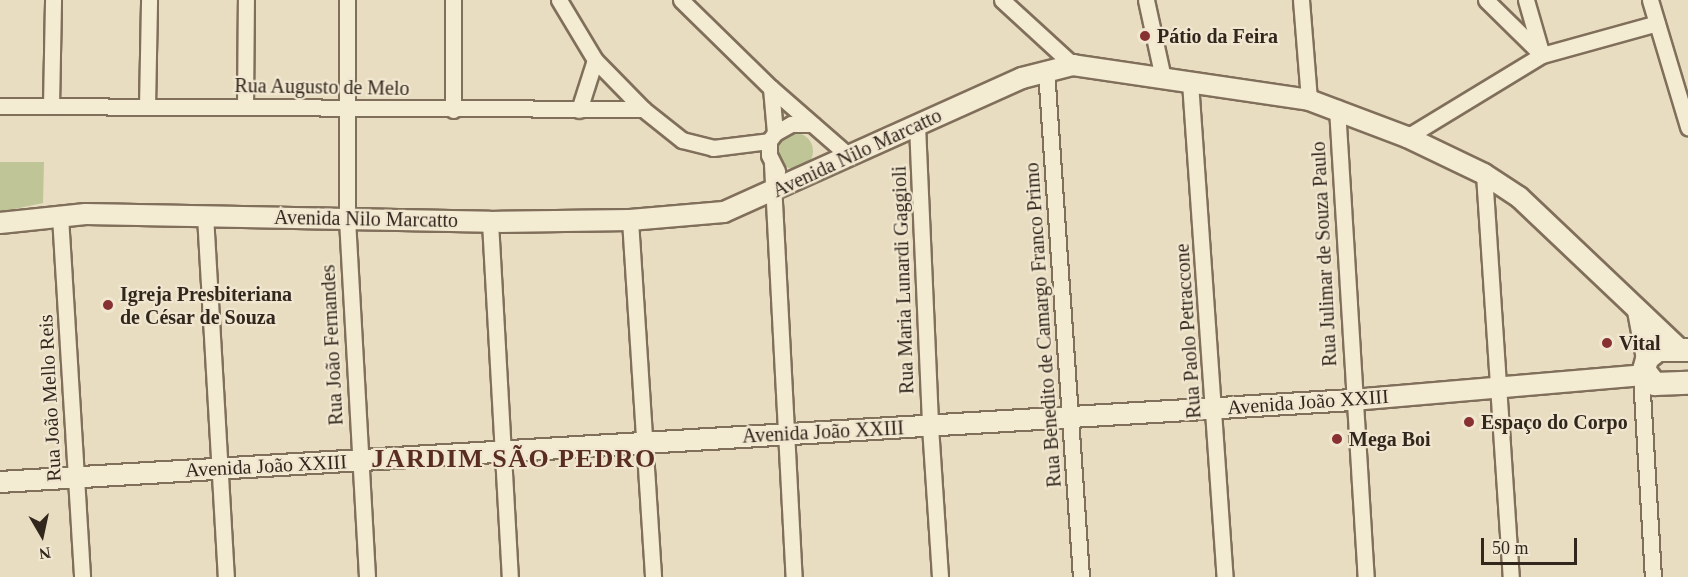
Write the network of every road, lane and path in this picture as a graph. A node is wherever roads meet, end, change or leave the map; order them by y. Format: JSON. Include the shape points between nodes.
{"nodes":[{"id":1,"x":53,"y":0,"type":"edge"},
{"id":2,"x":149,"y":0,"type":"edge"},
{"id":3,"x":246,"y":0,"type":"edge"},
{"id":4,"x":347,"y":0,"type":"edge"},
{"id":5,"x":453,"y":0,"type":"edge"},
{"id":6,"x":559,"y":0,"type":"edge"},
{"id":7,"x":681,"y":0,"type":"edge"},
{"id":8,"x":1002,"y":0,"type":"edge"},
{"id":9,"x":1146,"y":0,"type":"edge"},
{"id":10,"x":1301,"y":0,"type":"edge"},
{"id":11,"x":1486,"y":0,"type":"edge"},
{"id":12,"x":1526,"y":0,"type":"edge"},
{"id":13,"x":1650,"y":0,"type":"edge"},
{"id":14,"x":1657,"y":23,"type":"junction"},
{"id":15,"x":1542,"y":55,"type":"junction"},
{"id":16,"x":596,"y":60,"type":"junction"},
{"id":17,"x":1073,"y":65,"type":"junction"},
{"id":18,"x":1046,"y":70,"type":"junction"},
{"id":19,"x":1163,"y":78,"type":"junction"},
{"id":20,"x":1190,"y":82,"type":"junction"},
{"id":21,"x":771,"y":88,"type":"junction"},
{"id":22,"x":1309,"y":100,"type":"junction"},
{"id":23,"x":0,"y":106,"type":"edge"},
{"id":24,"x":51,"y":106,"type":"junction"},
{"id":25,"x":147,"y":107,"type":"junction"},
{"id":26,"x":245,"y":107,"type":"junction"},
{"id":27,"x":347,"y":108,"type":"junction"},
{"id":28,"x":1337,"y":108,"type":"junction"},
{"id":29,"x":643,"y":109,"type":"junction"},
{"id":30,"x":453,"y":110,"type":"junction"},
{"id":31,"x":579,"y":110,"type":"junction"},
{"id":32,"x":812,"y":124,"type":"junction"},
{"id":33,"x":917,"y":125,"type":"junction"},
{"id":34,"x":1688,"y":127,"type":"edge"},
{"id":35,"x":772,"y":137,"type":"junction"},
{"id":36,"x":1407,"y":137,"type":"junction"},
{"id":37,"x":849,"y":156,"type":"junction"},
{"id":38,"x":1484,"y":174,"type":"junction"},
{"id":39,"x":779,"y":189,"type":"junction"},
{"id":40,"x":204,"y":215,"type":"junction"},
{"id":41,"x":60,"y":216,"type":"junction"},
{"id":42,"x":347,"y":219,"type":"junction"},
{"id":43,"x":630,"y":220,"type":"junction"},
{"id":44,"x":490,"y":222,"type":"junction"},
{"id":45,"x":0,"y":223,"type":"edge"},
{"id":46,"x":1638,"y":311,"type":"junction"},
{"id":47,"x":1684,"y":350,"type":"edge"},
{"id":48,"x":1645,"y":370,"type":"junction"},
{"id":49,"x":1688,"y":383,"type":"edge"},
{"id":50,"x":1498,"y":387,"type":"junction"},
{"id":51,"x":1353,"y":400,"type":"junction"},
{"id":52,"x":1214,"y":408,"type":"junction"},
{"id":53,"x":1071,"y":416,"type":"junction"},
{"id":54,"x":930,"y":426,"type":"junction"},
{"id":55,"x":787,"y":434,"type":"junction"},
{"id":56,"x":645,"y":442,"type":"junction"},
{"id":57,"x":502,"y":452,"type":"junction"},
{"id":58,"x":359,"y":461,"type":"junction"},
{"id":59,"x":219,"y":468,"type":"junction"},
{"id":60,"x":76,"y":477,"type":"junction"},
{"id":61,"x":0,"y":482,"type":"edge"},
{"id":62,"x":82,"y":577,"type":"edge"},
{"id":63,"x":226,"y":577,"type":"edge"},
{"id":64,"x":367,"y":577,"type":"edge"},
{"id":65,"x":510,"y":577,"type":"edge"},
{"id":66,"x":653,"y":577,"type":"edge"},
{"id":67,"x":794,"y":577,"type":"edge"},
{"id":68,"x":940,"y":577,"type":"edge"},
{"id":69,"x":1081,"y":577,"type":"edge"},
{"id":70,"x":1225,"y":577,"type":"edge"},
{"id":71,"x":1366,"y":577,"type":"edge"},
{"id":72,"x":1511,"y":577,"type":"edge"},
{"id":73,"x":1653,"y":577,"type":"edge"}],
"edges":[{"from":1,"to":24,"type":"street"},
{"from":2,"to":25,"type":"street"},
{"from":3,"to":26,"type":"street"},
{"from":4,"to":27,"type":"street","name":"Rua João Fernandes"},
{"from":5,"to":30,"type":"street"},
{"from":6,"to":16,"type":"street"},
{"from":7,"to":21,"type":"street"},
{"from":8,"to":17,"type":"street"},
{"from":9,"to":19,"type":"street"},
{"from":10,"to":22,"type":"street"},
{"from":11,"to":15,"type":"street"},
{"from":12,"to":15,"type":"street"},
{"from":13,"to":14,"type":"street"},
{"from":14,"to":15,"type":"street"},
{"from":14,"to":34,"type":"street"},
{"from":15,"to":36,"type":"street"},
{"from":16,"to":29,"type":"street"},
{"from":16,"to":31,"type":"street"},
{"from":17,"to":18,"type":"street","name":"Avenida Nilo Marcatto"},
{"from":17,"to":19,"type":"street","name":"Avenida Nilo Marcatto"},
{"from":18,"to":33,"type":"street","name":"Avenida Nilo Marcatto"},
{"from":18,"to":53,"type":"street","name":"Rua Benedito de Camargo Franco Primo"},
{"from":19,"to":20,"type":"street","name":"Avenida Nilo Marcatto"},
{"from":20,"to":22,"type":"street","name":"Avenida Nilo Marcatto"},
{"from":20,"to":52,"type":"street","name":"Rua Paolo Petraccone"},
{"from":21,"to":32,"type":"street"},
{"from":21,"to":35,"type":"street"},
{"from":22,"to":28,"type":"street","name":"Avenida Nilo Marcatto"},
{"from":23,"to":24,"type":"street","name":"Rua Augusto de Melo"},
{"from":24,"to":25,"type":"street","name":"Rua Augusto de Melo"},
{"from":25,"to":26,"type":"street","name":"Rua Augusto de Melo"},
{"from":26,"to":27,"type":"street","name":"Rua Augusto de Melo"},
{"from":27,"to":30,"type":"street","name":"Rua Augusto de Melo"},
{"from":27,"to":42,"type":"street","name":"Rua João Fernandes"},
{"from":28,"to":36,"type":"street","name":"Avenida Nilo Marcatto"},
{"from":28,"to":51,"type":"street","name":"Rua Julimar de Souza Paulo"},
{"from":29,"to":31,"type":"street","name":"Rua Augusto de Melo"},
{"from":29,"to":35,"type":"street","via":[[682,140],[697,145],[713,148]]},
{"from":30,"to":31,"type":"street","name":"Rua Augusto de Melo"},
{"from":32,"to":35,"type":"street","via":[[791,124]]},
{"from":32,"to":37,"type":"street"},
{"from":33,"to":37,"type":"street","name":"Avenida Nilo Marcatto"},
{"from":33,"to":54,"type":"street","name":"Rua Maria Lunardi Gaggioli"},
{"from":35,"to":39,"type":"street","via":[[772,164]]},
{"from":36,"to":38,"type":"street","name":"Avenida Nilo Marcatto"},
{"from":37,"to":39,"type":"street","name":"Avenida Nilo Marcatto"},
{"from":38,"to":46,"type":"street","name":"Avenida Nilo Marcatto","via":[[1519,197]]},
{"from":38,"to":50,"type":"street"},
{"from":39,"to":43,"type":"street","name":"Avenida Nilo Marcatto","via":[[724,212]]},
{"from":39,"to":55,"type":"street"},
{"from":40,"to":41,"type":"street","name":"Avenida Nilo Marcatto"},
{"from":40,"to":42,"type":"street","name":"Avenida Nilo Marcatto"},
{"from":40,"to":59,"type":"street"},
{"from":41,"to":45,"type":"street","name":"Avenida Nilo Marcatto"},
{"from":41,"to":60,"type":"street","name":"Rua João Mello Reis"},
{"from":42,"to":44,"type":"street","name":"Avenida Nilo Marcatto"},
{"from":42,"to":58,"type":"street","name":"Rua João Fernandes"},
{"from":43,"to":44,"type":"street","name":"Avenida Nilo Marcatto"},
{"from":43,"to":56,"type":"street"},
{"from":44,"to":57,"type":"street"},
{"from":46,"to":47,"type":"street","name":"Avenida Nilo Marcatto"},
{"from":46,"to":48,"type":"street"},
{"from":47,"to":48,"type":"main road","name":"Avenida João XXIII","via":[[1658,350]]},
{"from":48,"to":49,"type":"main road","name":"Avenida João XXIII","via":[[1655,384]]},
{"from":48,"to":50,"type":"street","name":"Avenida João XXIII"},
{"from":48,"to":73,"type":"street"},
{"from":50,"to":51,"type":"street","name":"Avenida João XXIII"},
{"from":50,"to":72,"type":"street"},
{"from":51,"to":52,"type":"street","name":"Avenida João XXIII"},
{"from":51,"to":71,"type":"street","name":"Rua Julimar de Souza Paulo"},
{"from":52,"to":53,"type":"street","name":"Avenida João XXIII"},
{"from":52,"to":70,"type":"street","name":"Rua Paolo Petraccone"},
{"from":53,"to":54,"type":"street","name":"Avenida João XXIII"},
{"from":53,"to":69,"type":"street","name":"Rua Benedito de Camargo Franco Primo"},
{"from":54,"to":55,"type":"street","name":"Avenida João XXIII"},
{"from":54,"to":68,"type":"street","name":"Rua Maria Lunardi Gaggioli"},
{"from":55,"to":56,"type":"street","name":"Avenida João XXIII"},
{"from":55,"to":67,"type":"street"},
{"from":56,"to":57,"type":"street","name":"Avenida João XXIII"},
{"from":56,"to":66,"type":"street"},
{"from":57,"to":58,"type":"street","name":"Avenida João XXIII"},
{"from":57,"to":65,"type":"street"},
{"from":58,"to":59,"type":"street","name":"Avenida João XXIII"},
{"from":58,"to":64,"type":"street","name":"Rua João Fernandes"},
{"from":59,"to":60,"type":"street","name":"Avenida João XXIII"},
{"from":59,"to":63,"type":"street"},
{"from":60,"to":61,"type":"street","name":"Avenida João XXIII"},
{"from":60,"to":62,"type":"street","name":"Rua João Mello Reis"}]}
